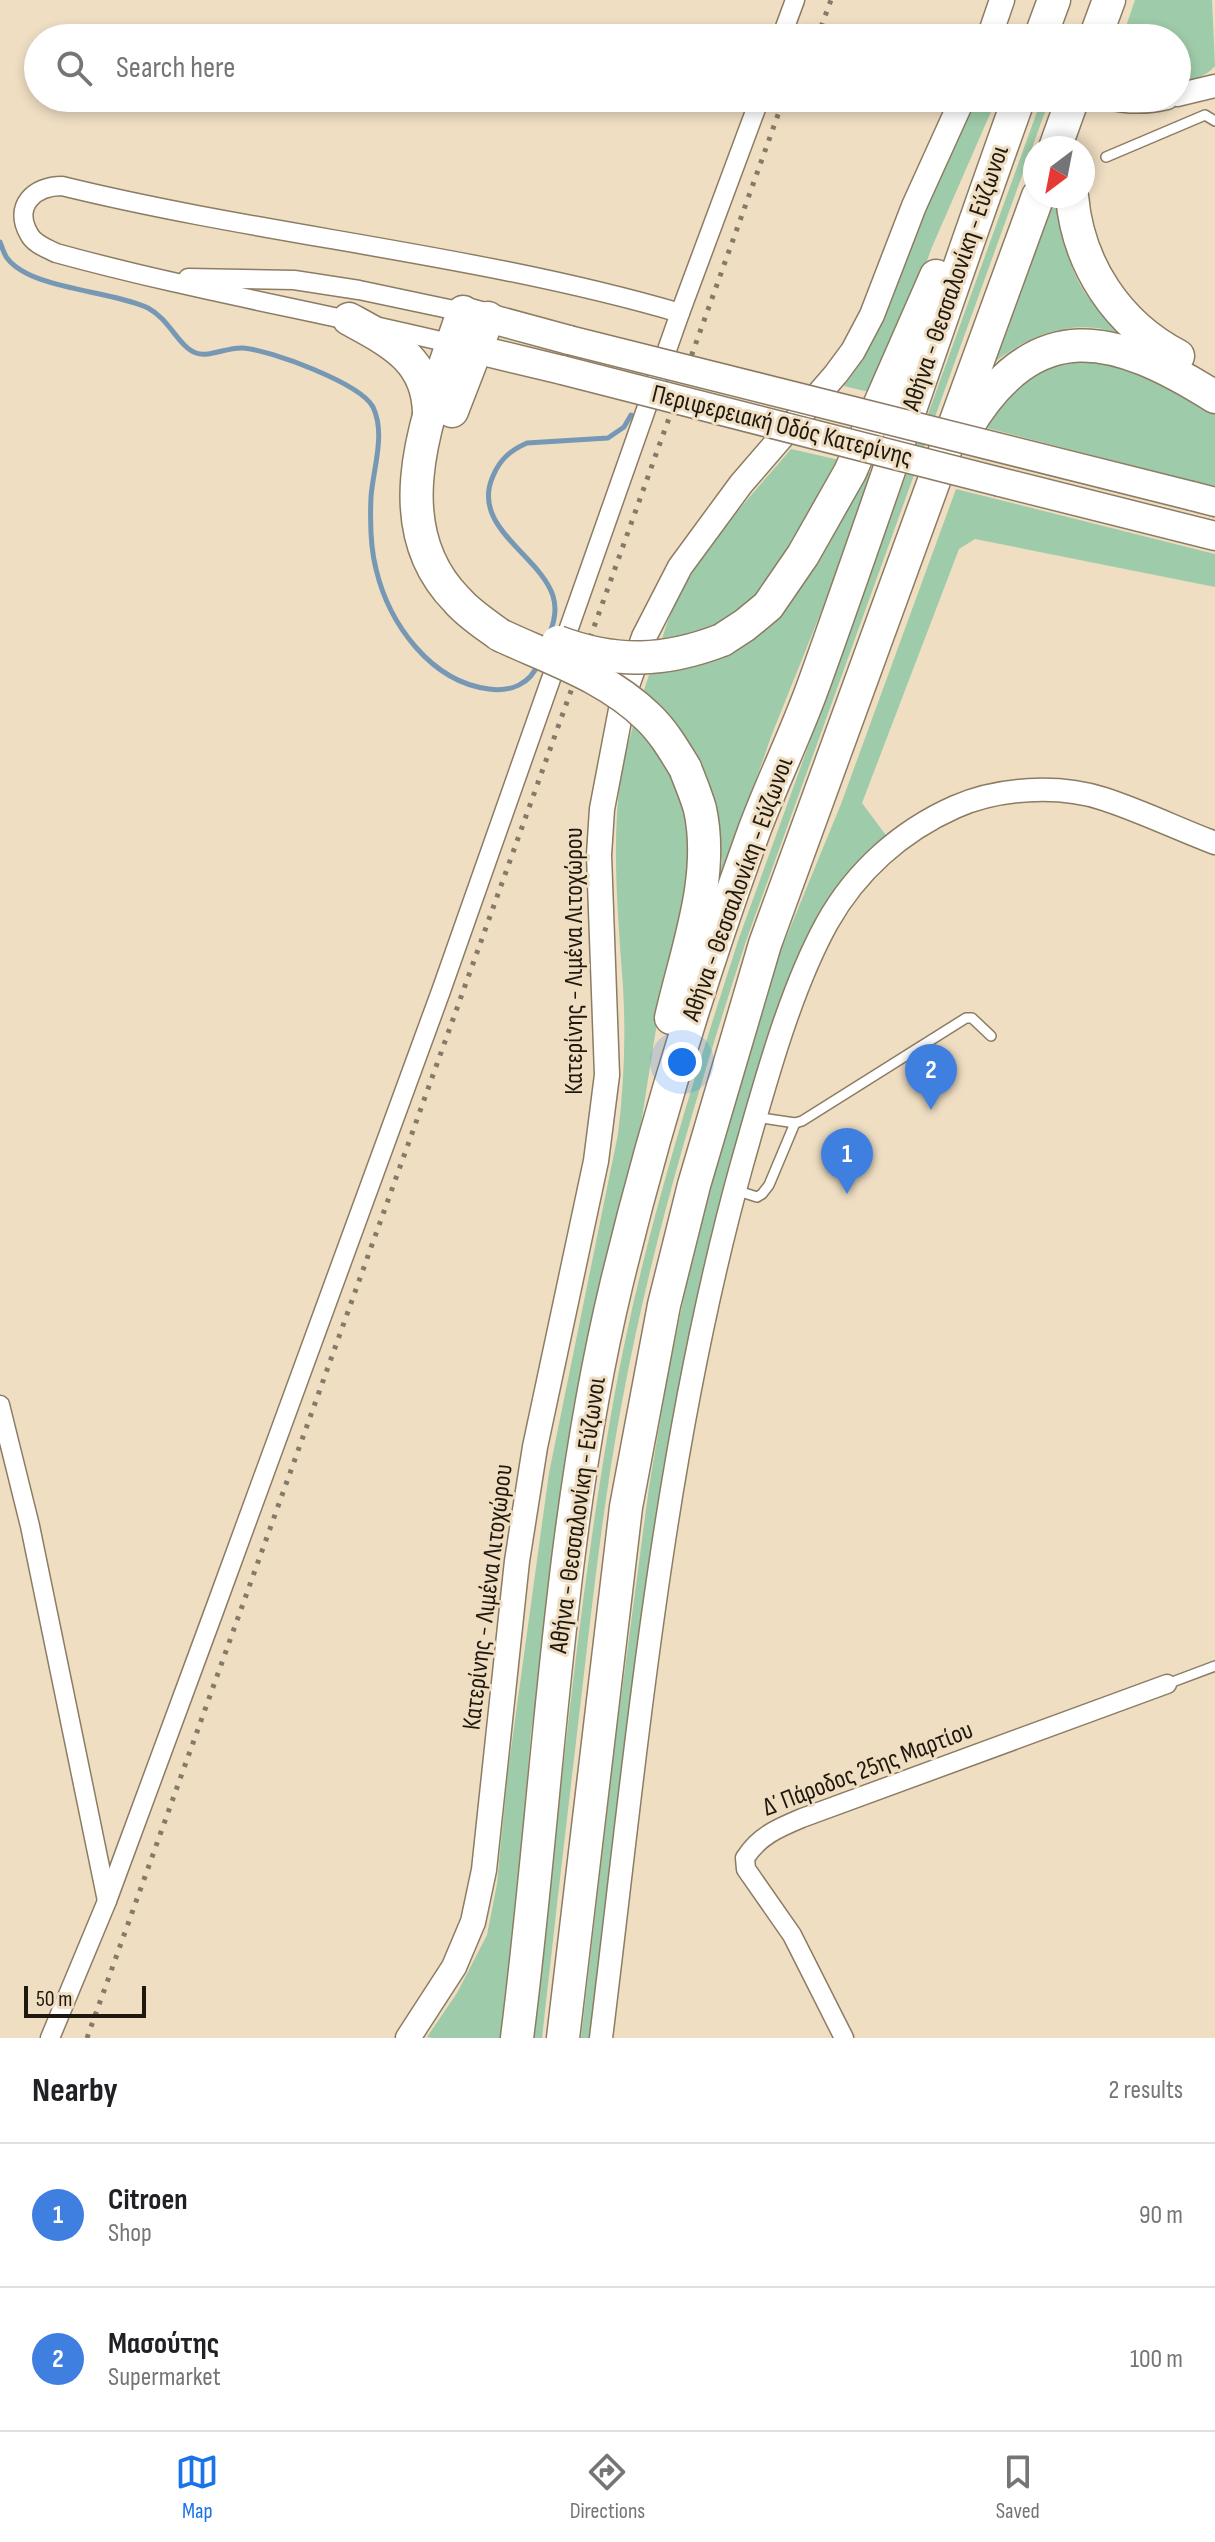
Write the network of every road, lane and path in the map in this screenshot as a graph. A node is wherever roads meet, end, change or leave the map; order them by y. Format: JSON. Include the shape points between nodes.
{"nodes":[{"id":1,"x":795,"y":0,"type":"edge"},
{"id":2,"x":1002,"y":0,"type":"edge"},
{"id":3,"x":1054,"y":0,"type":"edge"},
{"id":4,"x":1109,"y":0,"type":"edge"},
{"id":5,"x":786,"y":24,"type":"edge"},
{"id":6,"x":994,"y":24,"type":"edge"},
{"id":7,"x":1045,"y":24,"type":"edge"},
{"id":8,"x":1100,"y":24,"type":"edge"},
{"id":9,"x":1215,"y":86,"type":"edge"},
{"id":10,"x":1191,"y":92,"type":"edge"},
{"id":11,"x":755,"y":112,"type":"edge"},
{"id":12,"x":957,"y":112,"type":"edge"},
{"id":13,"x":1014,"y":112,"type":"edge"},
{"id":14,"x":1068,"y":112,"type":"edge"},
{"id":15,"x":1078,"y":112,"type":"edge"},
{"id":16,"x":1215,"y":121,"type":"edge"},
{"id":17,"x":1059,"y":136,"type":"edge"},
{"id":18,"x":1075,"y":136,"type":"edge"},
{"id":19,"x":1106,"y":157,"type":"dead end"},
{"id":20,"x":988,"y":183,"type":"junction"},
{"id":21,"x":1034,"y":208,"type":"edge"},
{"id":22,"x":1073,"y":208,"type":"edge"},
{"id":23,"x":141,"y":274,"type":"junction"},
{"id":24,"x":680,"y":313,"type":"junction"},
{"id":25,"x":475,"y":315,"type":"junction"},
{"id":26,"x":349,"y":319,"type":"junction"},
{"id":27,"x":464,"y":346,"type":"junction"},
{"id":28,"x":1215,"y":378,"type":"edge"},
{"id":29,"x":1215,"y":397,"type":"edge"},
{"id":30,"x":426,"y":432,"type":"junction"},
{"id":31,"x":929,"y":499,"type":"junction"},
{"id":32,"x":1203,"y":499,"type":"edge"},
{"id":33,"x":1215,"y":536,"type":"edge"},
{"id":34,"x":504,"y":626,"type":"junction"},
{"id":35,"x":1215,"y":843,"type":"edge"},
{"id":36,"x":991,"y":1036,"type":"dead end"},
{"id":37,"x":755,"y":1117,"type":"junction"},
{"id":38,"x":795,"y":1123,"type":"junction"},
{"id":39,"x":645,"y":1174,"type":"junction"},
{"id":40,"x":735,"y":1190,"type":"junction"},
{"id":41,"x":0,"y":1405,"type":"edge"},
{"id":42,"x":1215,"y":1666,"type":"edge"},
{"id":43,"x":1167,"y":1684,"type":"joint"},
{"id":44,"x":107,"y":1901,"type":"junction"},
{"id":45,"x":50,"y":2038,"type":"edge"},
{"id":46,"x":408,"y":2038,"type":"edge"},
{"id":47,"x":517,"y":2038,"type":"edge"},
{"id":48,"x":563,"y":2038,"type":"edge"},
{"id":49,"x":601,"y":2038,"type":"edge"},
{"id":50,"x":844,"y":2038,"type":"edge"}],
"edges":[{"from":1,"to":5,"type":"street"},
{"from":2,"to":6,"type":"main road"},
{"from":3,"to":7,"type":"highway"},
{"from":4,"to":8,"type":"highway"},
{"from":9,"to":10,"type":"street"},
{"from":11,"to":24,"type":"street"},
{"from":12,"to":46,"type":"main road","name":"Κατερίνης - Λιμένα Λιτοχώρου","via":[[853,351],[741,484],[680,567],[644,637],[624,694],[604,796],[599,855],[607,1075],[596,1161],[535,1447],[517,1561],[484,1870],[473,1922],[454,1967]]},
{"from":13,"to":20,"type":"highway","name":"Αθήνα - Θεσσαλονίκη - Εύζωνοι"},
{"from":14,"to":17,"type":"highway"},
{"from":15,"to":18,"type":"highway"},
{"from":16,"to":19,"type":"lane","via":[[1205,115]]},
{"from":20,"to":34,"type":"highway","bridge":true,"via":[[946,255],[850,472],[768,606],[722,640],[693,652],[645,659],[590,652]]},
{"from":20,"to":39,"type":"highway","name":"Αθήνα - Θεσσαλονίκη - Εύζωνοι","via":[[831,638],[718,932]]},
{"from":21,"to":31,"type":"highway","name":"Αθήνα - Θεσσαλονίκη - Εύζωνοι"},
{"from":22,"to":28,"type":"highway","via":[[1103,290],[1127,320],[1150,340]]},
{"from":23,"to":24,"type":"street","via":[[40,245],[29,236],[25,222],[29,200],[47,186],[62,186],[169,211],[571,284]]},
{"from":23,"to":25,"type":"street","via":[[294,280]]},
{"from":23,"to":26,"type":"street","name":"Περιφερειακή Οδός Κατερίνης"},
{"from":24,"to":44,"type":"street","via":[[446,976]]},
{"from":25,"to":27,"type":"highway"},
{"from":25,"to":32,"type":"main road","name":"Περιφερειακή Οδός Κατερίνης","bridge":true},
{"from":26,"to":27,"type":"street","name":"Περιφερειακή Οδός Κατερίνης"},
{"from":26,"to":30,"type":"highway","via":[[393,344],[422,376],[428,395]]},
{"from":27,"to":30,"type":"highway"},
{"from":27,"to":33,"type":"main road","name":"Περιφερειακή Οδός Κατερίνης","bridge":true},
{"from":27,"to":34,"type":"highway","via":[[435,466],[435,518],[443,547],[469,588]]},
{"from":29,"to":31,"type":"highway","via":[[1164,366],[1114,348],[1091,345],[1044,353],[1005,376],[988,397]]},
{"from":30,"to":34,"type":"highway","via":[[416,492],[427,555],[455,599]]},
{"from":31,"to":48,"type":"highway","name":"Αθήνα - Θεσσαλονίκη - Εύζωνοι","via":[[765,944],[664,1305],[626,1507]]},
{"from":34,"to":39,"type":"highway","bridge":true,"via":[[597,678],[649,718],[685,768],[700,809],[704,873],[648,1116]]},
{"from":35,"to":37,"type":"street","via":[[1101,798],[1057,791],[986,797],[934,817],[884,851],[827,923]]},
{"from":36,"to":38,"type":"lane","via":[[966,1018]]},
{"from":37,"to":38,"type":"lane"},
{"from":37,"to":40,"type":"street"},
{"from":38,"to":40,"type":"lane","via":[[762,1194]]},
{"from":39,"to":47,"type":"highway","name":"Αθήνα - Θεσσαλονίκη - Εύζωνοι","via":[[615,1289],[575,1502]]},
{"from":40,"to":49,"type":"street","via":[[668,1519]]},
{"from":41,"to":44,"type":"street"},
{"from":42,"to":43,"type":"lane"},
{"from":43,"to":50,"type":"street","name":"Δ΄ Πάροδος 25ης Μαρτίου","via":[[802,1818],[753,1845],[745,1858],[746,1869],[792,1935]]},
{"from":44,"to":45,"type":"street"}]}
